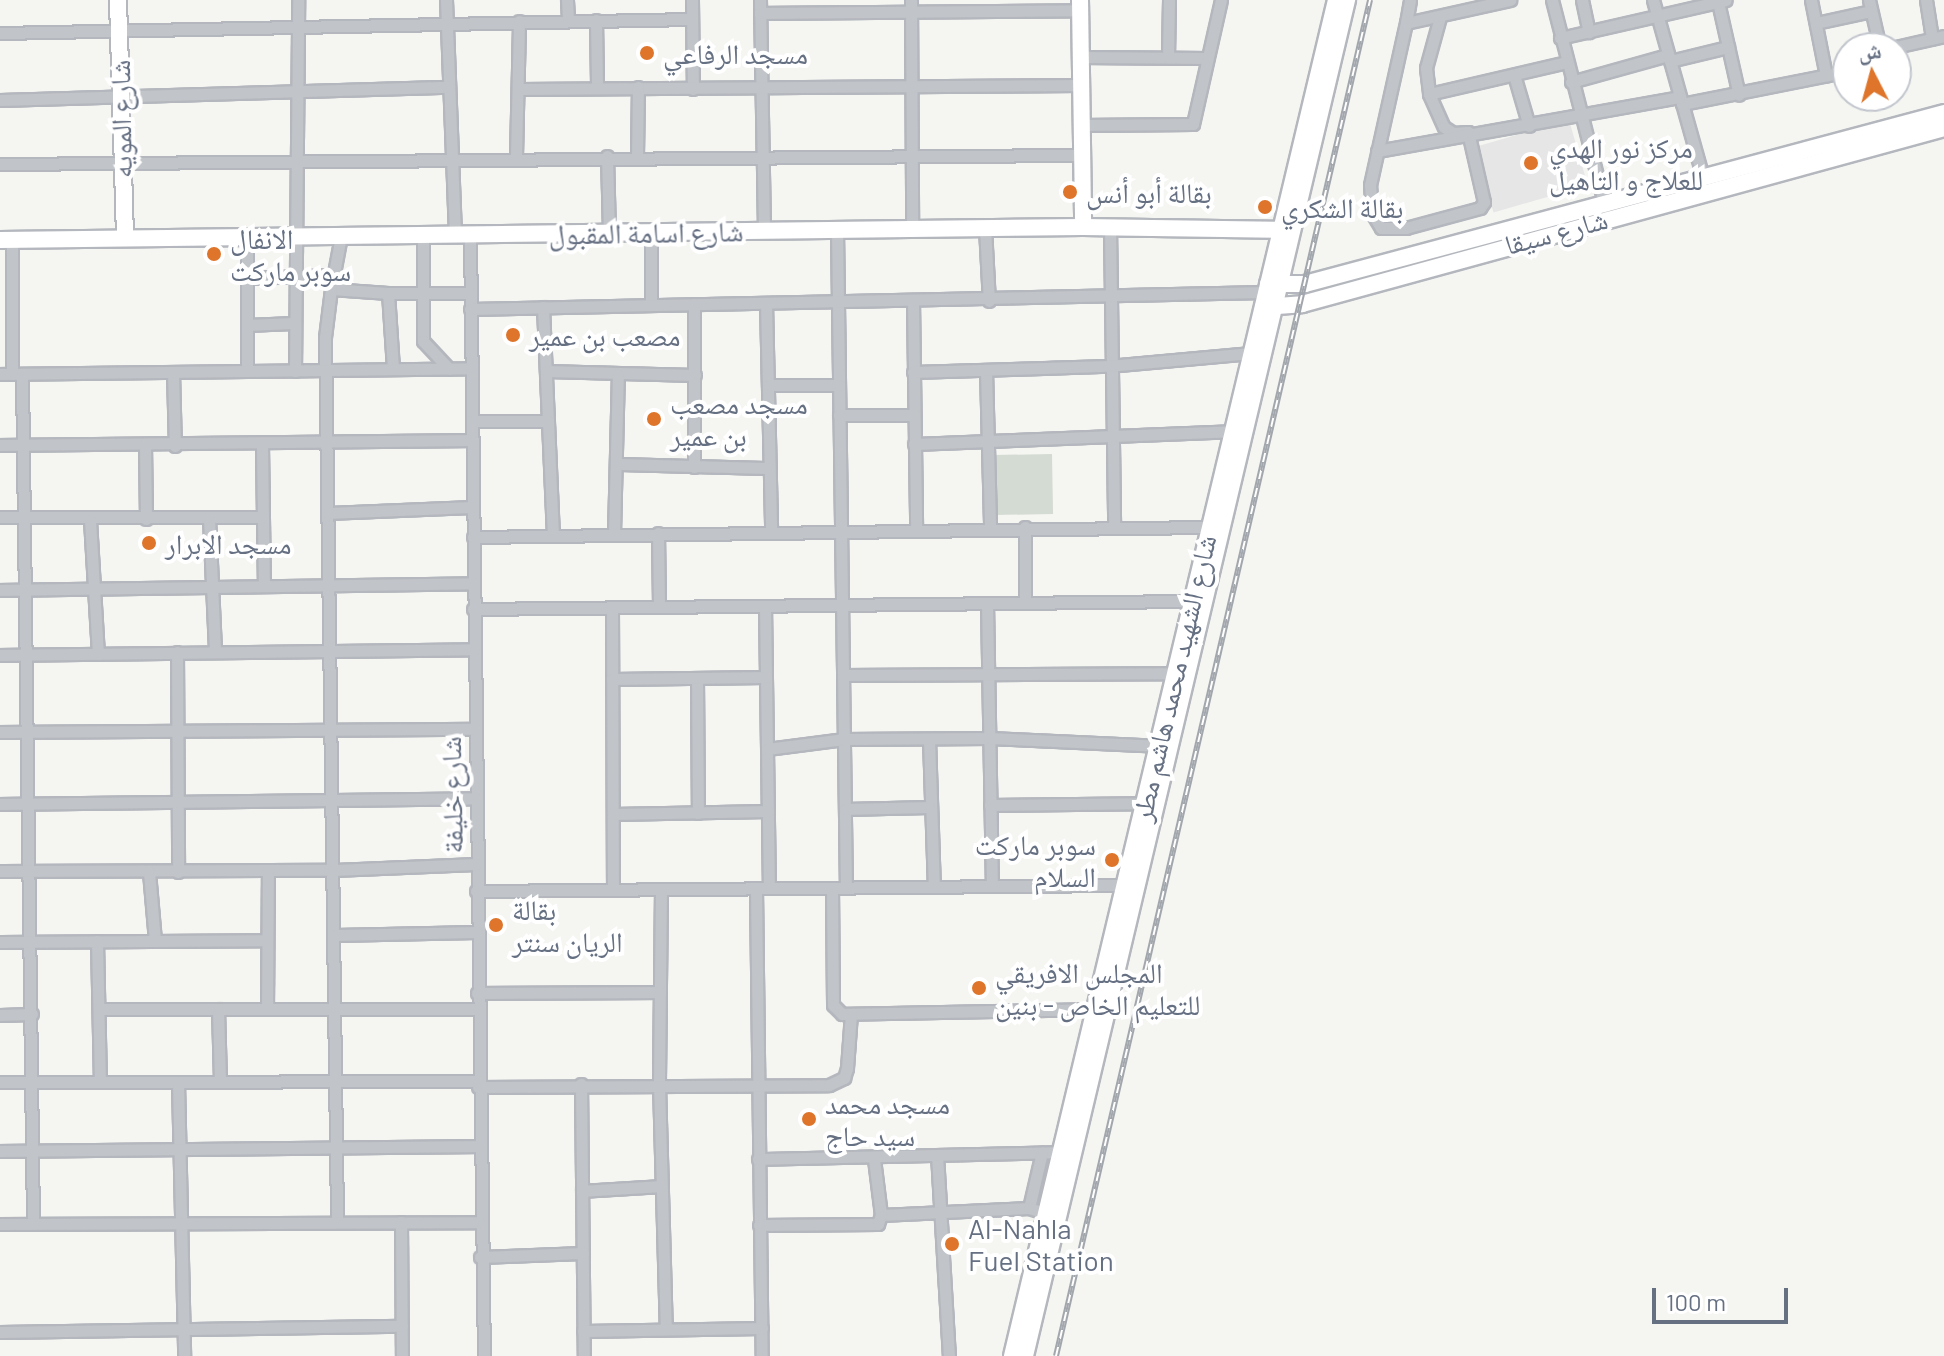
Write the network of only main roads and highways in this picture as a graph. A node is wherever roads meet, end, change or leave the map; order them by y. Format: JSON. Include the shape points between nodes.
{"nodes":[{"id":1,"x":118,"y":0,"type":"edge"},
{"id":2,"x":1336,"y":0,"type":"edge"},
{"id":3,"x":1347,"y":0,"type":"edge"},
{"id":4,"x":1080,"y":5,"type":"edge"},
{"id":5,"x":1944,"y":113,"type":"edge"},
{"id":6,"x":1944,"y":128,"type":"edge"},
{"id":7,"x":1083,"y":227,"type":"junction"},
{"id":8,"x":1286,"y":229,"type":"junction"},
{"id":9,"x":125,"y":238,"type":"junction"},
{"id":10,"x":6,"y":240,"type":"edge"},
{"id":11,"x":1269,"y":294,"type":"junction"},
{"id":12,"x":1051,"y":1215,"type":"junction"},
{"id":13,"x":1012,"y":1356,"type":"edge"},
{"id":14,"x":1025,"y":1356,"type":"edge"}],
"edges":[{"from":1,"to":9,"type":"main road","name":"شارع المويه"},
{"from":2,"to":8,"type":"main road","name":"شارع الشهيد محمد هاشم مطر"},
{"from":3,"to":8,"type":"main road","name":"شارع الشهيد محمد هاشم مطر"},
{"from":4,"to":7,"type":"main road"},
{"from":5,"to":11,"type":"main road","name":"شارع سيقا"},
{"from":6,"to":11,"type":"main road","name":"شارع سيقا","via":[[1302,304]]},
{"from":7,"to":8,"type":"main road","name":"شارع اسامة المقبول"},
{"from":7,"to":9,"type":"main road","name":"شارع اسامة المقبول"},
{"from":8,"to":11,"type":"main road","name":"شارع الشهيد محمد هاشم مطر"},
{"from":9,"to":10,"type":"main road","name":"شارع اسامة المقبول"},
{"from":11,"to":12,"type":"main road","name":"شارع الشهيد محمد هاشم مطر"},
{"from":11,"to":12,"type":"main road","name":"شارع الشهيد محمد هاشم مطر","via":[[1060,1152]]},
{"from":12,"to":13,"type":"main road","name":"شارع الشهيد محمد هاشم مطر"},
{"from":12,"to":14,"type":"main road","name":"شارع الشهيد محمد هاشم مطر"}]}
